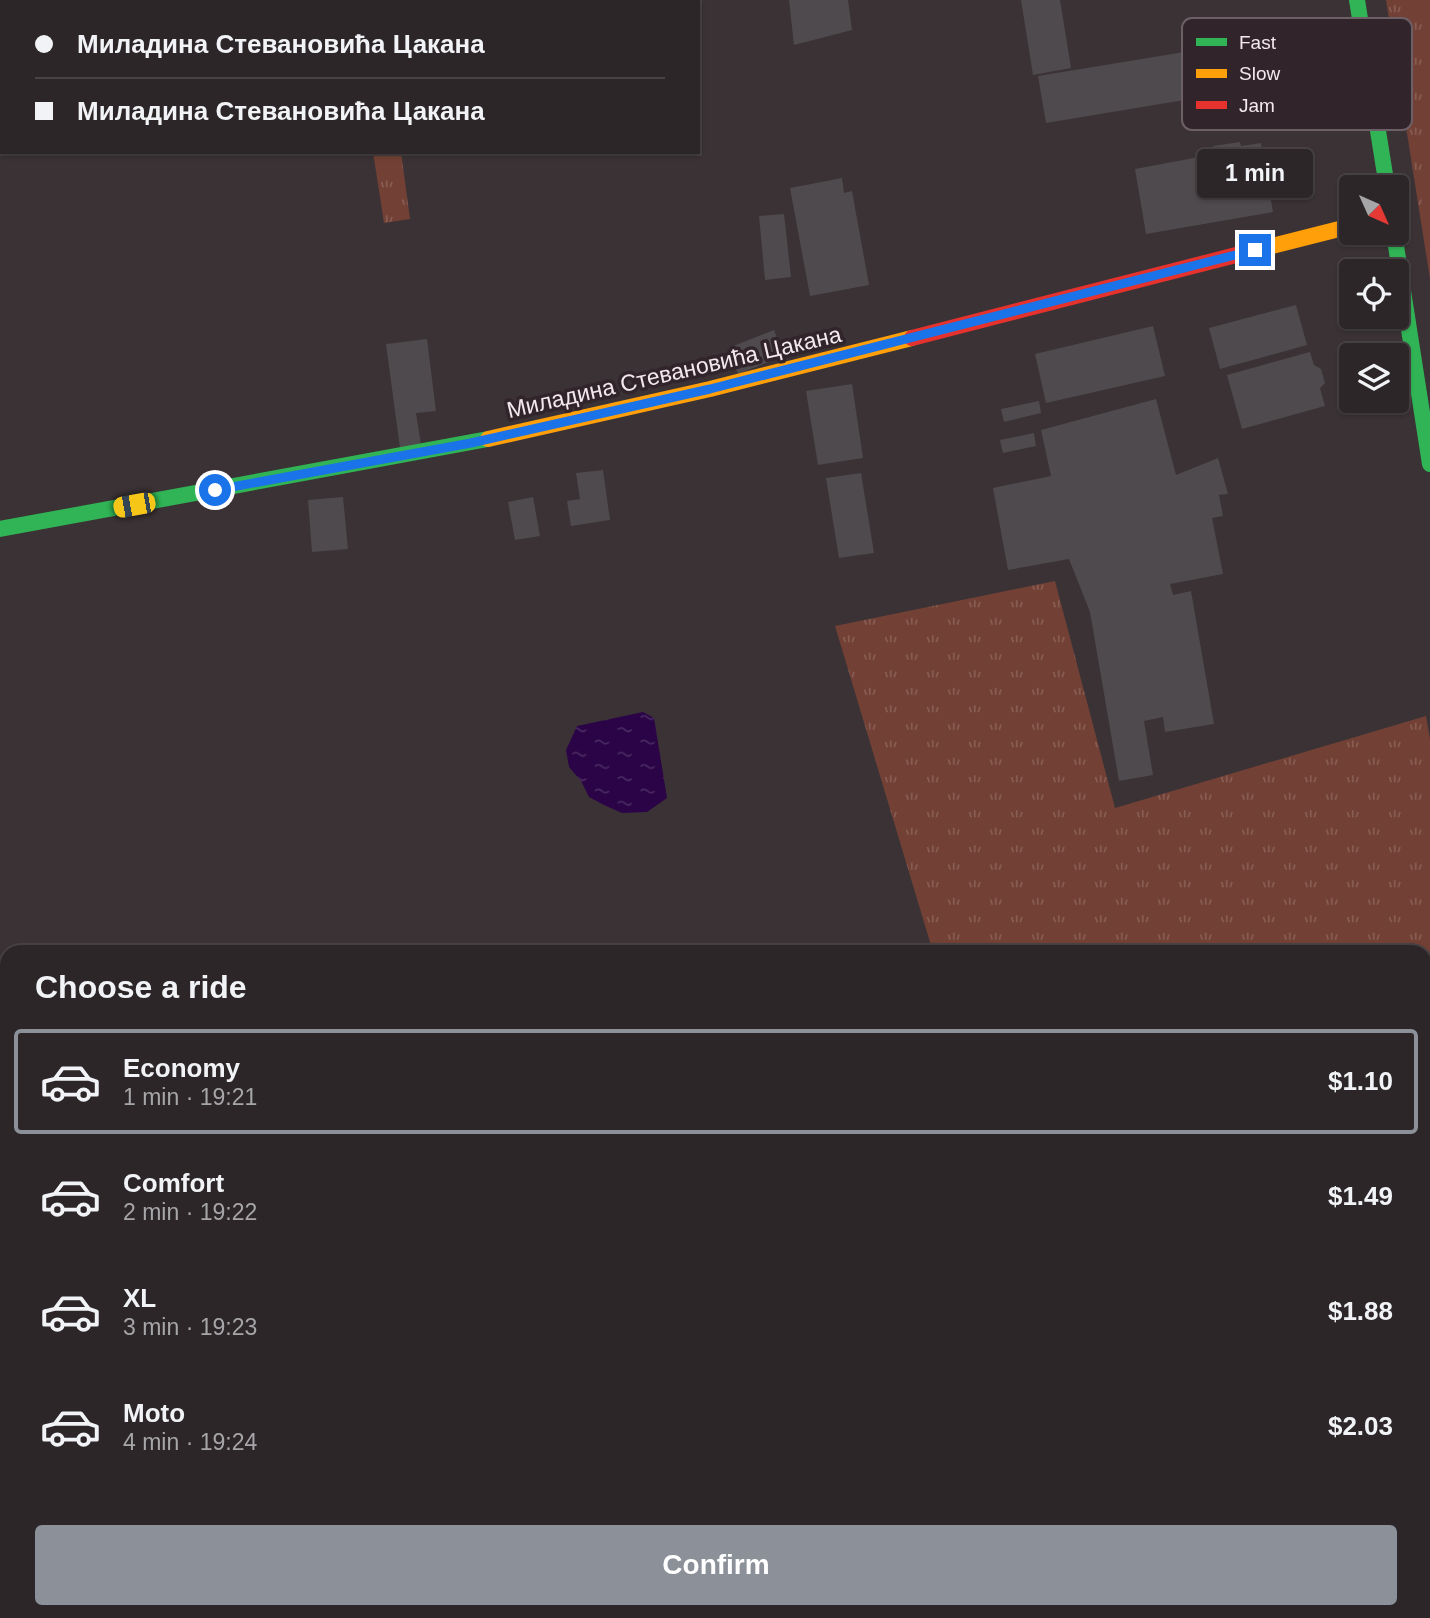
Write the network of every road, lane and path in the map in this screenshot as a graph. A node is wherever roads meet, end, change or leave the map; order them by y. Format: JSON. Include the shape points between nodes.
{"nodes":[{"id":1,"x":1357,"y":0,"type":"edge"},
{"id":2,"x":1360,"y":18,"type":"edge"},
{"id":3,"x":1378,"y":130,"type":"edge"},
{"id":4,"x":1385,"y":175,"type":"edge"},
{"id":5,"x":1339,"y":229,"type":"edge"},
{"id":6,"x":1396,"y":245,"type":"edge"},
{"id":7,"x":1430,"y":464,"type":"edge"},
{"id":8,"x":0,"y":529,"type":"edge"}],
"edges":[{"from":1,"to":2,"type":"street"},
{"from":3,"to":4,"type":"street"},
{"from":5,"to":8,"type":"street","name":"Миладина Стевановића Цакана","via":[[710,389],[471,443]]},
{"from":6,"to":7,"type":"street"}]}
